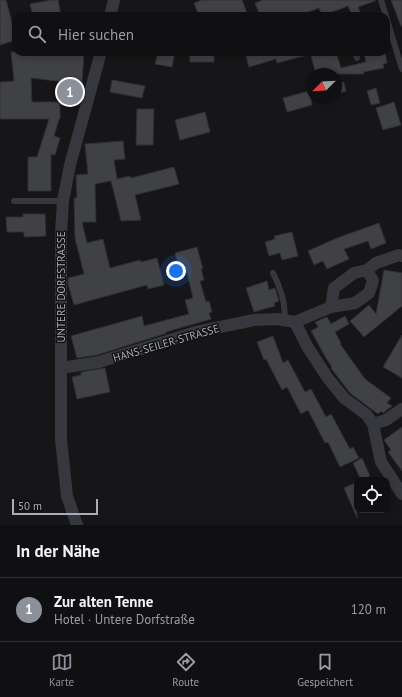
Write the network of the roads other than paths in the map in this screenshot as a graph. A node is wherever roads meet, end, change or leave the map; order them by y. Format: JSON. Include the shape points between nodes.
{"nodes":[{"id":1,"x":114,"y":0,"type":"edge"},
{"id":2,"x":381,"y":0,"type":"edge"},
{"id":3,"x":111,"y":12,"type":"edge"},
{"id":4,"x":384,"y":12,"type":"edge"},
{"id":5,"x":390,"y":30,"type":"edge"},
{"id":6,"x":100,"y":56,"type":"edge"},
{"id":7,"x":402,"y":69,"type":"edge"},
{"id":8,"x":14,"y":201,"type":"dead end"},
{"id":9,"x":63,"y":201,"type":"junction"},
{"id":10,"x":402,"y":256,"type":"edge"},
{"id":11,"x":368,"y":270,"type":"junction"},
{"id":12,"x":273,"y":273,"type":"dead end"},
{"id":13,"x":331,"y":307,"type":"junction"},
{"id":14,"x":290,"y":321,"type":"junction"},
{"id":15,"x":61,"y":368,"type":"junction"},
{"id":16,"x":402,"y":409,"type":"edge"},
{"id":17,"x":373,"y":424,"type":"junction"},
{"id":18,"x":402,"y":494,"type":"edge"},
{"id":19,"x":77,"y":525,"type":"edge"}],
"edges":[{"from":1,"to":3,"type":"street"},
{"from":2,"to":4,"type":"lane"},
{"from":5,"to":7,"type":"lane"},
{"from":6,"to":9,"type":"street","name":"UNTERE DORFSTRASSE","via":[[70,165]]},
{"from":8,"to":9,"type":"lane"},
{"from":9,"to":15,"type":"street","name":"UNTERE DORFSTRASSE"},
{"from":10,"to":11,"type":"street","via":[[376,263]]},
{"from":11,"to":13,"type":"street","via":[[354,273],[334,288]]},
{"from":11,"to":13,"type":"street","name":"HANS-SEILER-STRASSE","via":[[373,281],[369,293],[355,303]]},
{"from":12,"to":14,"type":"lane"},
{"from":13,"to":14,"type":"street","name":"HANS-SEILER-STRASSE"},
{"from":14,"to":15,"type":"street","name":"HANS-SEILER-STRASSE","via":[[254,320],[203,330],[99,362]]},
{"from":14,"to":17,"type":"street","via":[[327,377],[344,398],[367,415]]},
{"from":15,"to":19,"type":"street","name":"UNTERE DORFSTRASSE","via":[[61,439],[67,496]]},
{"from":16,"to":17,"type":"street","via":[[386,420]]},
{"from":17,"to":18,"type":"street","via":[[381,462]]}]}
